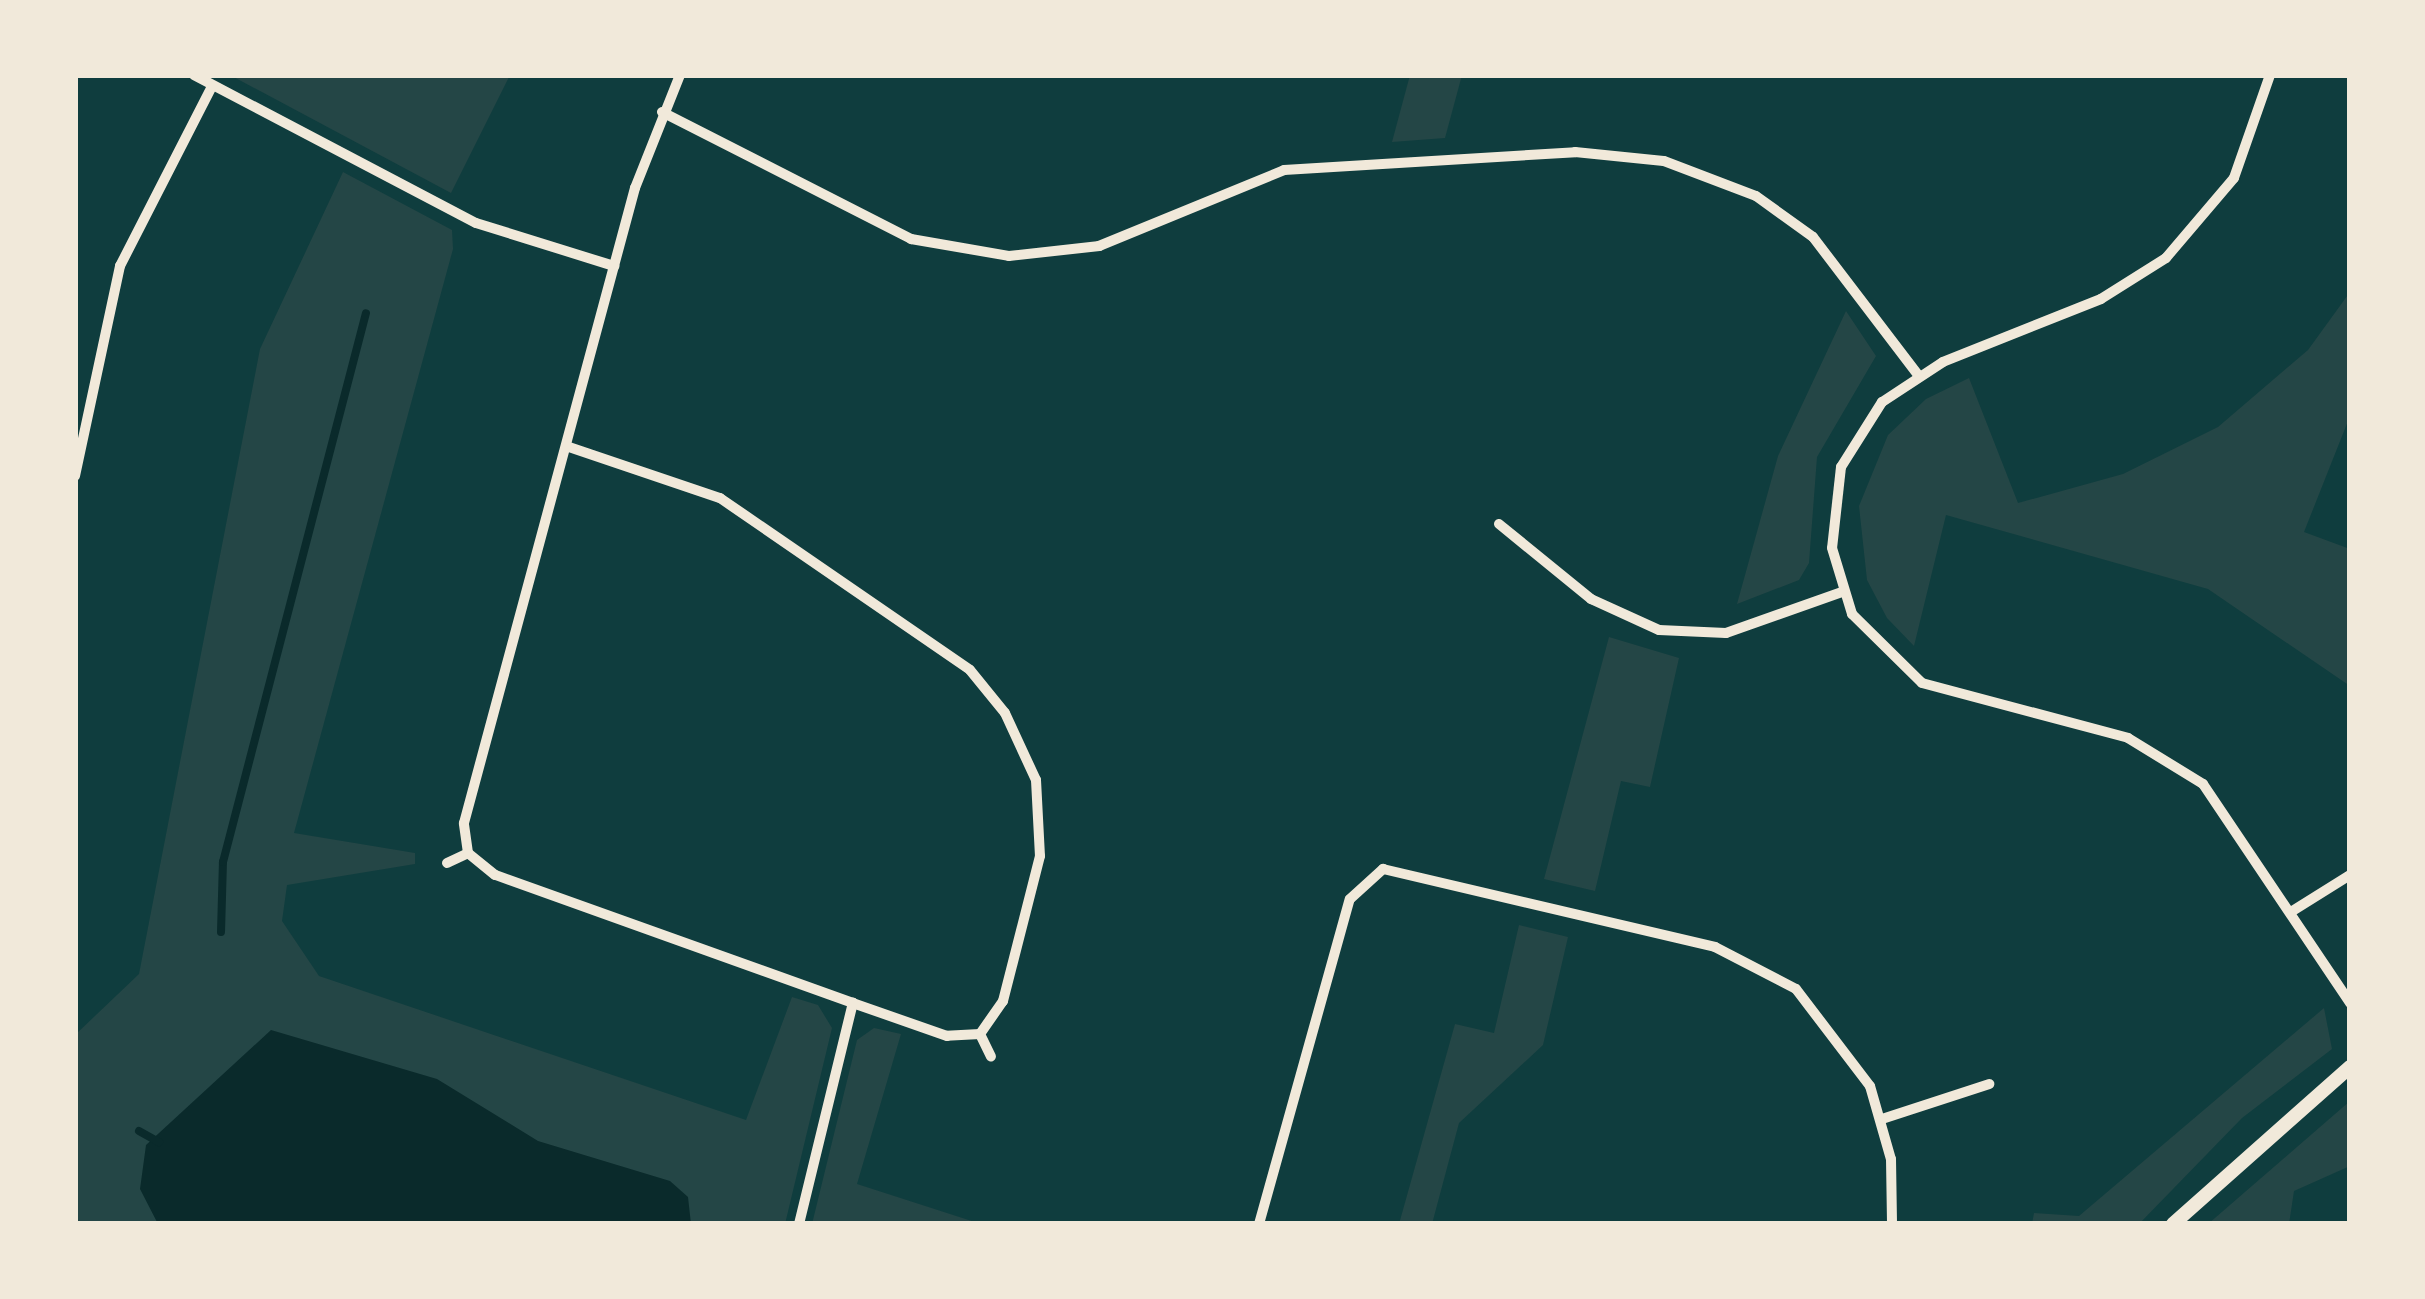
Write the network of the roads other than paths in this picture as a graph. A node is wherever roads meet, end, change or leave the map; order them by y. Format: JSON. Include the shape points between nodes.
{"nodes":[{"id":1,"x":194,"y":75,"type":"edge"},
{"id":2,"x":680,"y":75,"type":"edge"},
{"id":3,"x":2270,"y":75,"type":"edge"},
{"id":4,"x":212,"y":86,"type":"junction"},
{"id":5,"x":662,"y":112,"type":"junction"},
{"id":6,"x":614,"y":266,"type":"junction"},
{"id":7,"x":1918,"y":375,"type":"junction"},
{"id":8,"x":78,"y":444,"type":"edge"},
{"id":9,"x":566,"y":446,"type":"junction"},
{"id":10,"x":75,"y":476,"type":"edge"},
{"id":11,"x":1499,"y":524,"type":"dead end"},
{"id":12,"x":1841,"y":592,"type":"junction"},
{"id":13,"x":468,"y":853,"type":"junction"},
{"id":14,"x":447,"y":863,"type":"dead end"},
{"id":15,"x":2350,"y":875,"type":"edge"},
{"id":16,"x":2294,"y":910,"type":"junction"},
{"id":17,"x":853,"y":1003,"type":"junction"},
{"id":18,"x":2350,"y":1003,"type":"edge"},
{"id":19,"x":980,"y":1034,"type":"junction"},
{"id":20,"x":991,"y":1057,"type":"dead end"},
{"id":21,"x":2350,"y":1067,"type":"edge"},
{"id":22,"x":1989,"y":1084,"type":"dead end"},
{"id":23,"x":1882,"y":1119,"type":"junction"},
{"id":24,"x":799,"y":1224,"type":"edge"},
{"id":25,"x":1259,"y":1224,"type":"edge"},
{"id":26,"x":1892,"y":1224,"type":"edge"},
{"id":27,"x":2173,"y":1224,"type":"edge"}],
"edges":[{"from":1,"to":4,"type":"street"},
{"from":2,"to":5,"type":"street"},
{"from":3,"to":7,"type":"street","via":[[2234,178],[2166,258],[2101,299]]},
{"from":4,"to":6,"type":"street","via":[[476,224]]},
{"from":4,"to":8,"type":"street","via":[[120,266]]},
{"from":5,"to":6,"type":"street"},
{"from":5,"to":7,"type":"street","via":[[892,231],[988,255],[1099,246],[1260,175],[1595,152],[1710,175],[1824,247]]},
{"from":6,"to":9,"type":"street"},
{"from":7,"to":12,"type":"street","via":[[1868,418],[1841,467],[1832,529]]},
{"from":8,"to":10,"type":"street"},
{"from":9,"to":13,"type":"street","via":[[464,823]]},
{"from":9,"to":19,"type":"street","via":[[720,498],[960,663],[1005,712],[1036,780],[1040,856],[1004,1001]]},
{"from":11,"to":12,"type":"street","via":[[1591,599],[1659,630],[1726,633]]},
{"from":12,"to":16,"type":"street","via":[[1875,645],[1938,692],[2128,737],[2184,768],[2232,814]]},
{"from":13,"to":14,"type":"street"},
{"from":13,"to":17,"type":"street","via":[[495,874]]},
{"from":15,"to":16,"type":"street"},
{"from":16,"to":18,"type":"street"},
{"from":17,"to":19,"type":"street","via":[[947,1036]]},
{"from":17,"to":24,"type":"street"},
{"from":19,"to":20,"type":"street"},
{"from":21,"to":27,"type":"street"},
{"from":22,"to":23,"type":"street"},
{"from":23,"to":25,"type":"street","via":[[1825,1018],[1749,960],[1369,867],[1346,913]]},
{"from":23,"to":26,"type":"street"}]}
